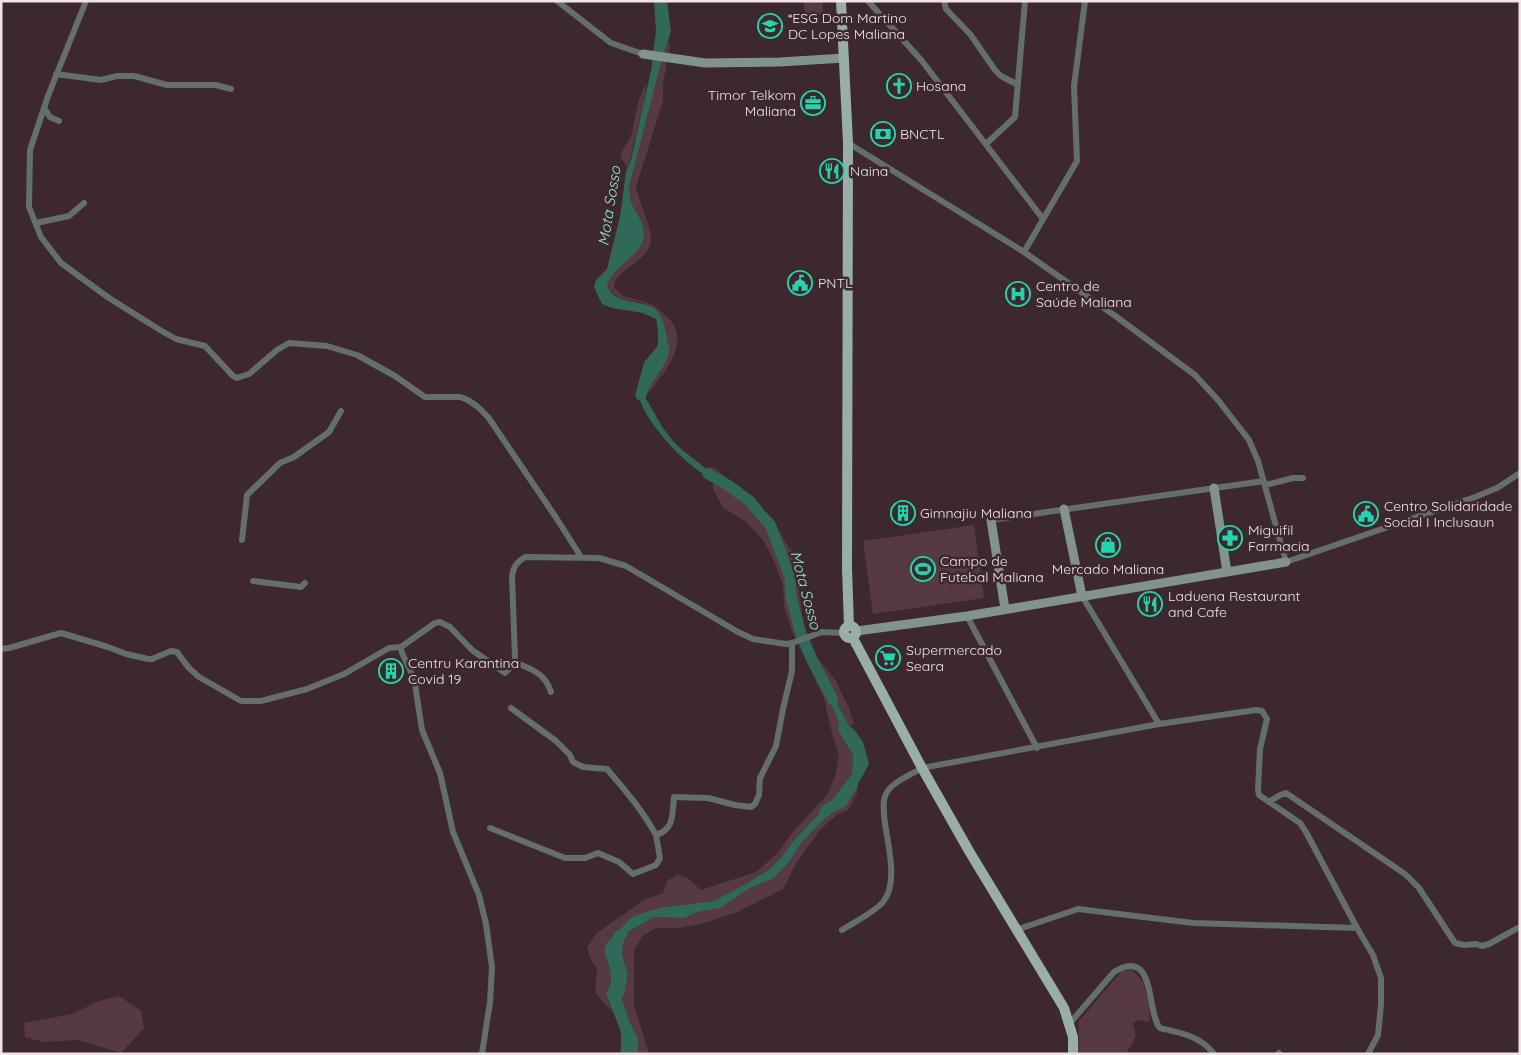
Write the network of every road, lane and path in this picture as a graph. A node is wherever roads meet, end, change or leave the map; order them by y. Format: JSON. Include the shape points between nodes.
{"nodes":[{"id":1,"x":86,"y":1,"type":"edge"},
{"id":2,"x":556,"y":1,"type":"edge"},
{"id":3,"x":841,"y":1,"type":"edge"},
{"id":4,"x":868,"y":1,"type":"edge"},
{"id":5,"x":944,"y":1,"type":"edge"},
{"id":6,"x":1025,"y":1,"type":"edge"},
{"id":7,"x":1085,"y":1,"type":"edge"},
{"id":8,"x":644,"y":54,"type":"joint"},
{"id":9,"x":844,"y":58,"type":"junction"},
{"id":10,"x":56,"y":74,"type":"junction"},
{"id":11,"x":1018,"y":85,"type":"junction"},
{"id":12,"x":231,"y":89,"type":"dead end"},
{"id":13,"x":44,"y":108,"type":"junction"},
{"id":14,"x":59,"y":121,"type":"dead end"},
{"id":15,"x":848,"y":143,"type":"junction"},
{"id":16,"x":986,"y":144,"type":"junction"},
{"id":17,"x":84,"y":203,"type":"dead end"},
{"id":18,"x":1043,"y":219,"type":"junction"},
{"id":19,"x":36,"y":223,"type":"junction"},
{"id":20,"x":1024,"y":252,"type":"junction"},
{"id":21,"x":341,"y":411,"type":"dead end"},
{"id":22,"x":1520,"y":473,"type":"edge"},
{"id":23,"x":1303,"y":478,"type":"dead end"},
{"id":24,"x":1265,"y":483,"type":"junction"},
{"id":25,"x":1214,"y":488,"type":"junction"},
{"id":26,"x":1064,"y":509,"type":"junction"},
{"id":27,"x":991,"y":520,"type":"joint"},
{"id":28,"x":242,"y":540,"type":"dead end"},
{"id":29,"x":581,"y":557,"type":"junction"},
{"id":30,"x":1286,"y":562,"type":"junction"},
{"id":31,"x":1227,"y":572,"type":"junction"},
{"id":32,"x":253,"y":581,"type":"dead end"},
{"id":33,"x":306,"y":583,"type":"dead end"},
{"id":34,"x":1082,"y":596,"type":"junction"},
{"id":35,"x":1004,"y":609,"type":"junction"},
{"id":36,"x":967,"y":616,"type":"junction"},
{"id":37,"x":851,"y":632,"type":"junction"},
{"id":38,"x":792,"y":643,"type":"junction"},
{"id":39,"x":401,"y":647,"type":"junction"},
{"id":40,"x":1,"y":649,"type":"edge"},
{"id":41,"x":514,"y":662,"type":"junction"},
{"id":42,"x":551,"y":692,"type":"dead end"},
{"id":43,"x":511,"y":708,"type":"dead end"},
{"id":44,"x":1159,"y":724,"type":"junction"},
{"id":45,"x":1037,"y":748,"type":"junction"},
{"id":46,"x":922,"y":768,"type":"junction"},
{"id":47,"x":1269,"y":802,"type":"junction"},
{"id":48,"x":490,"y":828,"type":"dead end"},
{"id":49,"x":656,"y":835,"type":"junction"},
{"id":50,"x":1520,"y":927,"type":"edge"},
{"id":51,"x":1357,"y":928,"type":"junction"},
{"id":52,"x":842,"y":930,"type":"dead end"},
{"id":53,"x":1016,"y":930,"type":"junction"},
{"id":54,"x":1070,"y":1023,"type":"junction"},
{"id":55,"x":482,"y":1054,"type":"edge"},
{"id":56,"x":1073,"y":1054,"type":"edge"},
{"id":57,"x":1214,"y":1054,"type":"edge"},
{"id":58,"x":1368,"y":1054,"type":"edge"}],
"edges":[{"from":1,"to":10,"type":"street"},
{"from":2,"to":8,"type":"street","via":[[611,44]]},
{"from":3,"to":9,"type":"main road"},
{"from":4,"to":16,"type":"street","via":[[922,61]]},
{"from":5,"to":11,"type":"street","via":[[946,9],[970,34],[1000,76]]},
{"from":6,"to":11,"type":"street"},
{"from":7,"to":18,"type":"street","via":[[1074,86],[1077,161]]},
{"from":8,"to":9,"type":"street","via":[[704,63]]},
{"from":9,"to":15,"type":"main road"},
{"from":10,"to":12,"type":"street","via":[[101,80],[134,76],[166,85],[216,85]]},
{"from":10,"to":13,"type":"street"},
{"from":11,"to":16,"type":"street","via":[[1015,117]]},
{"from":13,"to":14,"type":"street","via":[[50,117]]},
{"from":13,"to":19,"type":"street","via":[[30,150],[29,207]]},
{"from":15,"to":20,"type":"street"},
{"from":15,"to":37,"type":"main road","via":[[847,568]]},
{"from":16,"to":18,"type":"street"},
{"from":17,"to":19,"type":"street","via":[[69,216]]},
{"from":18,"to":20,"type":"street"},
{"from":19,"to":29,"type":"street","via":[[41,237],[61,263],[160,330],[176,339],[205,346],[233,376],[238,378],[249,374],[289,344],[327,346],[357,355],[425,397],[468,400],[488,417]]},
{"from":20,"to":24,"type":"street","via":[[1195,376],[1249,440]]},
{"from":21,"to":28,"type":"street","via":[[329,432],[280,463],[247,496]]},
{"from":22,"to":30,"type":"street","via":[[1475,498]]},
{"from":23,"to":24,"type":"street"},
{"from":24,"to":25,"type":"street"},
{"from":24,"to":30,"type":"street"},
{"from":25,"to":26,"type":"street"},
{"from":25,"to":31,"type":"street"},
{"from":26,"to":27,"type":"street"},
{"from":26,"to":34,"type":"street"},
{"from":27,"to":35,"type":"street"},
{"from":29,"to":38,"type":"street","via":[[599,558],[626,566],[754,639]]},
{"from":29,"to":41,"type":"street","via":[[525,557],[517,562],[512,576]]},
{"from":30,"to":31,"type":"street"},
{"from":31,"to":34,"type":"street"},
{"from":32,"to":33,"type":"street","via":[[301,587]]},
{"from":34,"to":35,"type":"street"},
{"from":34,"to":44,"type":"street"},
{"from":35,"to":36,"type":"street"},
{"from":36,"to":37,"type":"street"},
{"from":36,"to":45,"type":"street"},
{"from":37,"to":38,"type":"street","via":[[822,632]]},
{"from":37,"to":46,"type":"main road"},
{"from":38,"to":49,"type":"street","via":[[792,671],[776,746],[760,778],[755,804],[751,807],[708,798],[674,797],[670,826],[666,832]]},
{"from":39,"to":40,"type":"street","via":[[389,648],[344,674],[307,689],[281,697],[248,701],[241,701],[200,677],[177,652],[148,659],[61,633]]},
{"from":39,"to":41,"type":"street","via":[[440,622],[450,627],[483,659],[505,673]]},
{"from":39,"to":55,"type":"street","via":[[415,684],[422,730],[440,773],[453,832],[479,895],[486,924],[492,967]]},
{"from":41,"to":42,"type":"street","via":[[543,676]]},
{"from":43,"to":49,"type":"street","via":[[556,741],[573,762],[582,767],[607,769]]},
{"from":44,"to":45,"type":"street"},
{"from":44,"to":47,"type":"street","via":[[1262,711],[1267,719],[1260,749],[1258,790]]},
{"from":45,"to":46,"type":"street"},
{"from":46,"to":52,"type":"street","via":[[892,786],[883,801],[893,876],[888,893],[883,902]]},
{"from":46,"to":53,"type":"main road"},
{"from":47,"to":50,"type":"street","via":[[1286,793],[1405,874],[1420,888],[1455,943],[1482,946]]},
{"from":47,"to":51,"type":"street","via":[[1300,823]]},
{"from":48,"to":49,"type":"street","via":[[565,858],[585,858],[598,853],[619,862],[633,874],[656,865],[660,858]]},
{"from":51,"to":53,"type":"street","via":[[1193,923],[1078,909]]},
{"from":51,"to":58,"type":"street","via":[[1381,978],[1378,1035]]},
{"from":53,"to":54,"type":"main road"},
{"from":54,"to":56,"type":"main road"},
{"from":54,"to":57,"type":"street","via":[[1114,972],[1131,966],[1146,977],[1160,1028],[1204,1042]]}]}
